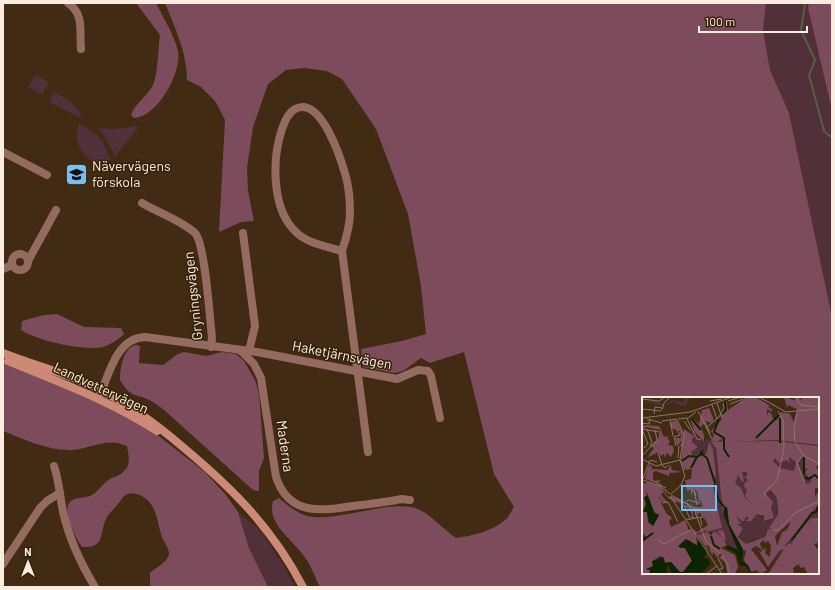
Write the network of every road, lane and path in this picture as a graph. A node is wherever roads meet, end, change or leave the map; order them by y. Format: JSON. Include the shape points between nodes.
{"nodes":[{"id":1,"x":68,"y":3,"type":"edge"},
{"id":2,"x":81,"y":49,"type":"dead end"},
{"id":3,"x":3,"y":152,"type":"edge"},
{"id":4,"x":46,"y":175,"type":"dead end"},
{"id":5,"x":142,"y":203,"type":"dead end"},
{"id":6,"x":56,"y":210,"type":"dead end"},
{"id":7,"x":243,"y":234,"type":"dead end"},
{"id":8,"x":342,"y":251,"type":"junction"},
{"id":9,"x":28,"y":261,"type":"junction"},
{"id":10,"x":12,"y":265,"type":"junction"},
{"id":11,"x":3,"y":269,"type":"edge"},
{"id":12,"x":211,"y":347,"type":"junction"},
{"id":13,"x":240,"y":350,"type":"junction"},
{"id":14,"x":249,"y":351,"type":"junction"},
{"id":15,"x":3,"y":354,"type":"edge"},
{"id":16,"x":3,"y":359,"type":"edge"},
{"id":17,"x":358,"y":371,"type":"junction"},
{"id":18,"x":102,"y":391,"type":"junction"},
{"id":19,"x":98,"y":399,"type":"junction"},
{"id":20,"x":440,"y":418,"type":"dead end"},
{"id":21,"x":184,"y":448,"type":"junction"},
{"id":22,"x":368,"y":452,"type":"dead end"},
{"id":23,"x":54,"y":466,"type":"dead end"},
{"id":24,"x":60,"y":493,"type":"junction"},
{"id":25,"x":410,"y":500,"type":"dead end"},
{"id":26,"x":3,"y":564,"type":"edge"},
{"id":27,"x":95,"y":587,"type":"edge"},
{"id":28,"x":303,"y":587,"type":"edge"}],
"edges":[{"from":1,"to":2,"type":"street","via":[[74,7],[78,15]]},
{"from":3,"to":4,"type":"street"},
{"from":5,"to":12,"type":"street","name":"Gryningsvägen","via":[[199,237]]},
{"from":6,"to":9,"type":"street"},
{"from":7,"to":14,"type":"street","via":[[255,326]]},
{"from":8,"to":8,"type":"street","via":[[301,237],[284,214],[279,200],[275,172],[277,148],[284,122],[291,112],[300,107],[313,109],[319,116],[328,130],[346,178],[350,222]]},
{"from":8,"to":17,"type":"street"},
{"from":9,"to":10,"type":"street","via":[[22,270]]},
{"from":9,"to":10,"type":"street","via":[[24,256],[18,255],[13,259]]},
{"from":10,"to":11,"type":"street"},
{"from":12,"to":13,"type":"street","name":"Haketjärnsvägen"},
{"from":12,"to":18,"type":"street","name":"Haketjärnsvägen","via":[[145,337],[133,339],[115,359]]},
{"from":13,"to":14,"type":"street","name":"Haketjärnsvägen"},
{"from":13,"to":25,"type":"street","name":"Maderna","via":[[254,364],[262,378],[276,477],[290,500],[304,508],[320,510]]},
{"from":14,"to":17,"type":"street","name":"Haketjärnsvägen"},
{"from":15,"to":18,"type":"street","name":"Landvettervägen"},
{"from":16,"to":19,"type":"street","name":"Landvettervägen"},
{"from":17,"to":20,"type":"street","name":"Haketjärnsvägen","via":[[397,379],[418,370],[428,371]]},
{"from":17,"to":22,"type":"street"},
{"from":18,"to":19,"type":"street","name":"Haketjärnsvägen"},
{"from":18,"to":21,"type":"street","name":"Landvettervägen","via":[[152,421]]},
{"from":19,"to":21,"type":"street","name":"Landvettervägen","via":[[138,418]]},
{"from":21,"to":28,"type":"street","name":"Landvettervägen","via":[[231,489],[260,521],[286,557]]},
{"from":23,"to":24,"type":"street"},
{"from":24,"to":26,"type":"street","via":[[37,511]]},
{"from":24,"to":27,"type":"street","via":[[63,512],[78,557]]}]}
